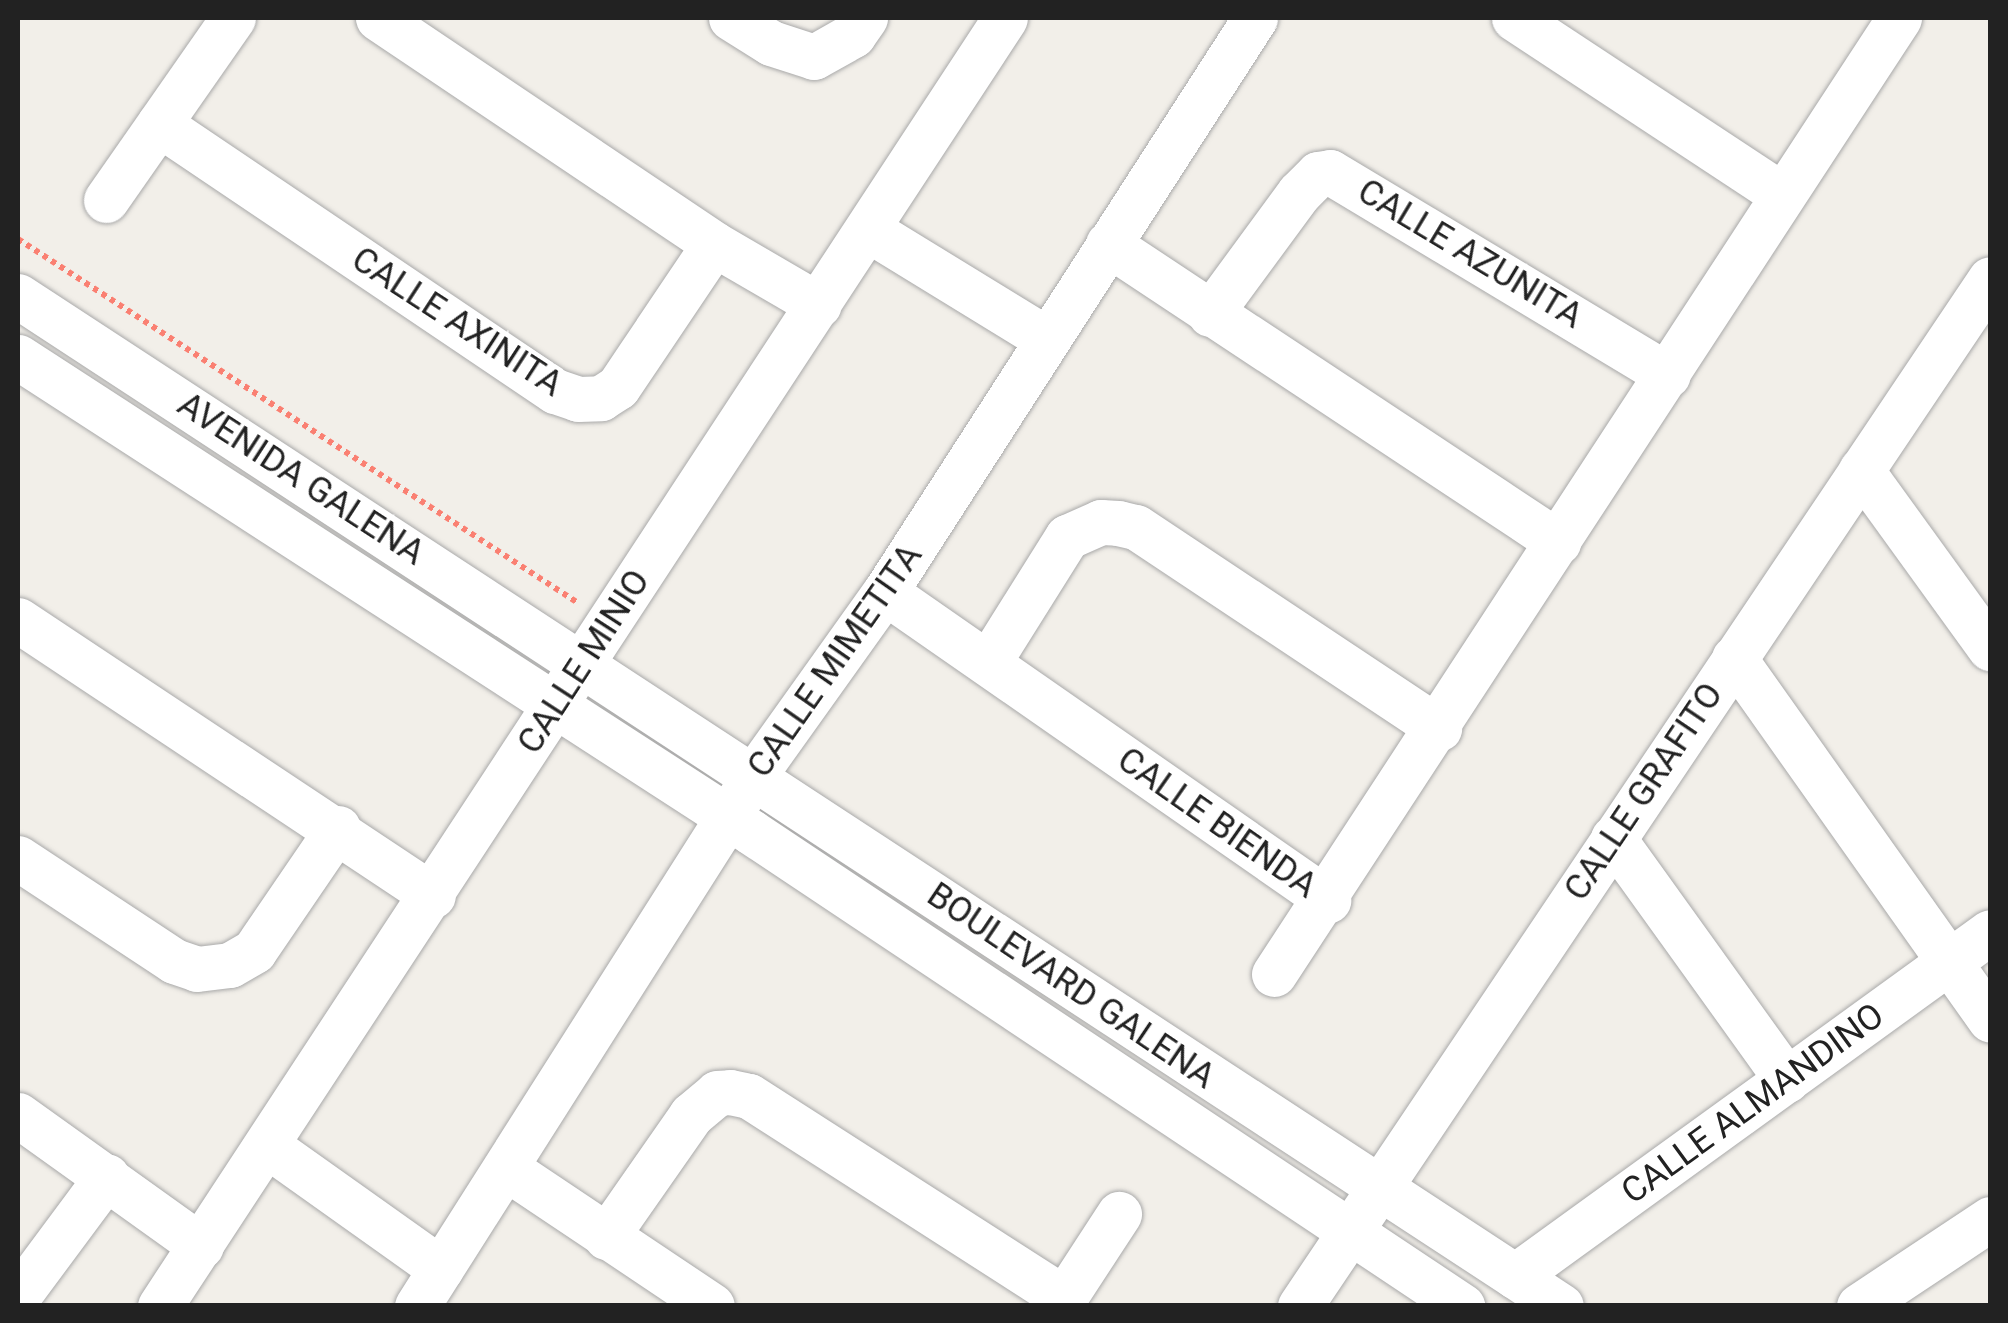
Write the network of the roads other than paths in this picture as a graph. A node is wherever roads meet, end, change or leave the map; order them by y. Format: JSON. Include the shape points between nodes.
{"nodes":[{"id":1,"x":233,"y":18,"type":"edge"},
{"id":2,"x":378,"y":18,"type":"edge"},
{"id":3,"x":731,"y":18,"type":"edge"},
{"id":4,"x":865,"y":18,"type":"edge"},
{"id":5,"x":1006,"y":18,"type":"edge"},
{"id":6,"x":1255,"y":18,"type":"edge"},
{"id":7,"x":1514,"y":18,"type":"edge"},
{"id":8,"x":1883,"y":23,"type":"edge"},
{"id":9,"x":159,"y":124,"type":"junction"},
{"id":10,"x":1781,"y":194,"type":"junction"},
{"id":11,"x":106,"y":200,"type":"dead end"},
{"id":12,"x":869,"y":230,"type":"junction"},
{"id":13,"x":714,"y":244,"type":"junction"},
{"id":14,"x":1108,"y":244,"type":"junction"},
{"id":15,"x":1990,"y":280,"type":"edge"},
{"id":16,"x":18,"y":296,"type":"edge"},
{"id":17,"x":819,"y":305,"type":"junction"},
{"id":18,"x":1210,"y":314,"type":"junction"},
{"id":19,"x":1047,"y":339,"type":"junction"},
{"id":20,"x":18,"y":358,"type":"edge"},
{"id":21,"x":1668,"y":375,"type":"junction"},
{"id":22,"x":1861,"y":470,"type":"junction"},
{"id":23,"x":1558,"y":542,"type":"junction"},
{"id":24,"x":884,"y":592,"type":"junction"},
{"id":25,"x":18,"y":620,"type":"edge"},
{"id":26,"x":1990,"y":648,"type":"edge"},
{"id":27,"x":1734,"y":658,"type":"junction"},
{"id":28,"x":585,"y":662,"type":"junction"},
{"id":29,"x":988,"y":662,"type":"junction"},
{"id":30,"x":556,"y":706,"type":"junction"},
{"id":31,"x":1439,"y":728,"type":"junction"},
{"id":32,"x":756,"y":774,"type":"junction"},
{"id":33,"x":728,"y":819,"type":"junction"},
{"id":34,"x":338,"y":828,"type":"junction"},
{"id":35,"x":1613,"y":838,"type":"junction"},
{"id":36,"x":18,"y":858,"type":"edge"},
{"id":37,"x":433,"y":896,"type":"junction"},
{"id":38,"x":1328,"y":900,"type":"junction"},
{"id":39,"x":1990,"y":932,"type":"edge"},
{"id":40,"x":1950,"y":962,"type":"junction"},
{"id":41,"x":1274,"y":974,"type":"dead end"},
{"id":42,"x":1990,"y":1020,"type":"edge"},
{"id":43,"x":1786,"y":1080,"type":"junction"},
{"id":44,"x":18,"y":1115,"type":"edge"},
{"id":45,"x":268,"y":1146,"type":"junction"},
{"id":46,"x":509,"y":1170,"type":"junction"},
{"id":47,"x":107,"y":1176,"type":"junction"},
{"id":48,"x":1376,"y":1190,"type":"junction"},
{"id":49,"x":1119,"y":1214,"type":"dead end"},
{"id":50,"x":1990,"y":1219,"type":"edge"},
{"id":51,"x":1349,"y":1231,"type":"junction"},
{"id":52,"x":606,"y":1238,"type":"junction"},
{"id":53,"x":200,"y":1246,"type":"junction"},
{"id":54,"x":1515,"y":1276,"type":"junction"},
{"id":55,"x":429,"y":1287,"type":"edge"},
{"id":56,"x":18,"y":1296,"type":"edge"},
{"id":57,"x":1061,"y":1302,"type":"edge"},
{"id":58,"x":160,"y":1306,"type":"edge"},
{"id":59,"x":712,"y":1306,"type":"edge"},
{"id":60,"x":1300,"y":1306,"type":"edge"},
{"id":61,"x":1462,"y":1306,"type":"edge"},
{"id":62,"x":1561,"y":1306,"type":"edge"},
{"id":63,"x":1860,"y":1306,"type":"edge"}],
"edges":[{"from":1,"to":9,"type":"street"},
{"from":2,"to":13,"type":"street"},
{"from":3,"to":4,"type":"street","via":[[771,43],[814,57],[843,42]]},
{"from":5,"to":12,"type":"street","name":"CALLE MINIO"},
{"from":6,"to":14,"type":"street","name":"CALLE MIMETITA"},
{"from":7,"to":10,"type":"street"},
{"from":8,"to":10,"type":"street"},
{"from":9,"to":11,"type":"street"},
{"from":9,"to":13,"type":"street","name":"CALLE AXINITA","via":[[555,391],[578,399],[618,388]]},
{"from":10,"to":21,"type":"street"},
{"from":12,"to":17,"type":"street","name":"CALLE MINIO"},
{"from":12,"to":19,"type":"street"},
{"from":13,"to":17,"type":"street"},
{"from":14,"to":18,"type":"street"},
{"from":14,"to":19,"type":"street","name":"CALLE MIMETITA"},
{"from":15,"to":22,"type":"street","name":"CALLE GRAFITO"},
{"from":16,"to":28,"type":"street","name":"AVENIDA GALENA"},
{"from":17,"to":28,"type":"street","name":"CALLE MINIO"},
{"from":18,"to":21,"type":"street","name":"CALLE AZUNITA","via":[[1299,193],[1330,172]]},
{"from":18,"to":23,"type":"street"},
{"from":19,"to":24,"type":"street","name":"CALLE MIMETITA"},
{"from":20,"to":30,"type":"street","name":"AVENIDA GALENA"},
{"from":21,"to":23,"type":"street"},
{"from":22,"to":26,"type":"street"},
{"from":22,"to":27,"type":"street","name":"CALLE GRAFITO"},
{"from":23,"to":31,"type":"street","name":"CALLE BIENDA"},
{"from":24,"to":29,"type":"street","name":"CALLE BIENDA"},
{"from":24,"to":32,"type":"street","name":"CALLE MIMETITA"},
{"from":25,"to":34,"type":"street"},
{"from":27,"to":35,"type":"street","name":"CALLE GRAFITO"},
{"from":27,"to":40,"type":"street"},
{"from":28,"to":30,"type":"street","name":"CALLE MINIO"},
{"from":28,"to":32,"type":"street","name":"BOULEVARD GALENA"},
{"from":29,"to":31,"type":"street","via":[[1067,537],[1101,522],[1118,523],[1136,527]]},
{"from":29,"to":38,"type":"street","name":"CALLE BIENDA"},
{"from":30,"to":33,"type":"street","name":"BOULEVARD GALENA"},
{"from":30,"to":37,"type":"street","name":"CALLE MINIO"},
{"from":31,"to":38,"type":"street","name":"CALLE BIENDA"},
{"from":32,"to":33,"type":"street","name":"CALLE MIMETITA"},
{"from":32,"to":48,"type":"street","name":"BOULEVARD GALENA"},
{"from":33,"to":46,"type":"street","name":"CALLE MIMETITA"},
{"from":33,"to":51,"type":"street","name":"BOULEVARD GALENA"},
{"from":34,"to":36,"type":"street","via":[[254,950],[230,965],[197,968],[174,961]]},
{"from":34,"to":37,"type":"street"},
{"from":35,"to":43,"type":"street"},
{"from":35,"to":48,"type":"street","name":"CALLE GRAFITO"},
{"from":37,"to":45,"type":"street","name":"CALLE MINIO"},
{"from":38,"to":41,"type":"street"},
{"from":39,"to":40,"type":"street","name":"CALLE ALMANDINO"},
{"from":40,"to":42,"type":"street"},
{"from":40,"to":43,"type":"street","name":"CALLE ALMANDINO"},
{"from":43,"to":54,"type":"street","name":"CALLE ALMANDINO"},
{"from":44,"to":47,"type":"street"},
{"from":45,"to":53,"type":"street","name":"CALLE MINIO"},
{"from":45,"to":55,"type":"street"},
{"from":46,"to":52,"type":"street"},
{"from":46,"to":55,"type":"street","name":"CALLE MIMETITA"},
{"from":47,"to":53,"type":"street"},
{"from":47,"to":56,"type":"street"},
{"from":48,"to":51,"type":"street","name":"CALLE GRAFITO"},
{"from":48,"to":54,"type":"street","name":"BOULEVARD GALENA"},
{"from":49,"to":57,"type":"street"},
{"from":50,"to":63,"type":"street"},
{"from":51,"to":60,"type":"street","name":"CALLE GRAFITO"},
{"from":51,"to":61,"type":"street","name":"BOULEVARD GALENA"},
{"from":52,"to":57,"type":"street","via":[[690,1115],[718,1093],[730,1092],[748,1096]]},
{"from":52,"to":59,"type":"street"},
{"from":53,"to":58,"type":"street","name":"CALLE MINIO"},
{"from":54,"to":62,"type":"street","name":"BOULEVARD GALENA"}]}
